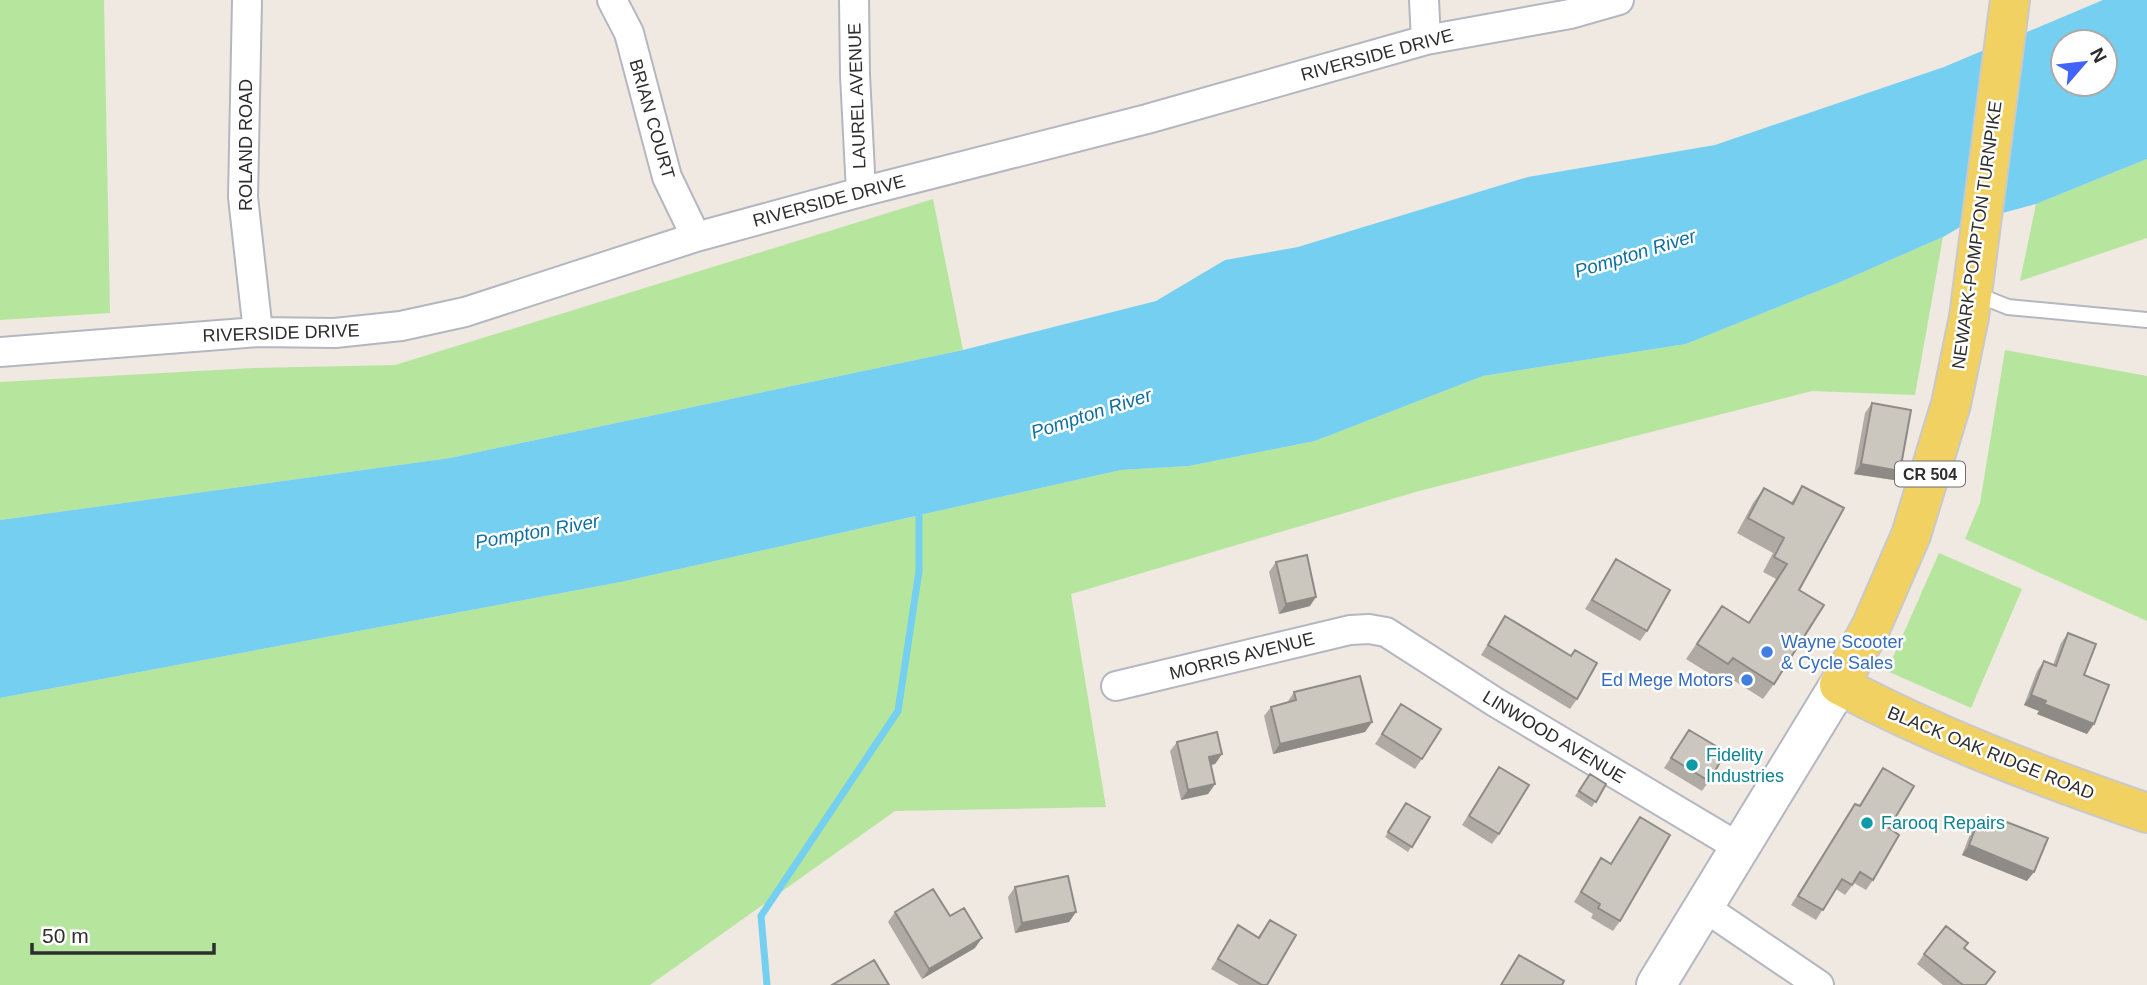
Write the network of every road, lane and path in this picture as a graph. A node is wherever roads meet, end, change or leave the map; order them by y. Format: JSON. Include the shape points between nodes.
{"nodes":[{"id":1,"x":247,"y":0,"type":"edge"},
{"id":2,"x":612,"y":0,"type":"edge"},
{"id":3,"x":854,"y":0,"type":"edge"},
{"id":4,"x":1423,"y":0,"type":"edge"},
{"id":5,"x":1619,"y":0,"type":"edge"},
{"id":6,"x":2009,"y":10,"type":"edge"},
{"id":7,"x":1426,"y":40,"type":"junction"},
{"id":8,"x":861,"y":192,"type":"junction"},
{"id":9,"x":696,"y":237,"type":"junction"},
{"id":10,"x":1972,"y":293,"type":"junction"},
{"id":11,"x":2147,"y":320,"type":"edge"},
{"id":12,"x":258,"y":332,"type":"junction"},
{"id":13,"x":0,"y":352,"type":"edge"},
{"id":14,"x":1369,"y":629,"type":"joint"},
{"id":15,"x":1839,"y":685,"type":"junction"},
{"id":16,"x":1116,"y":686,"type":"dead end"},
{"id":17,"x":2147,"y":813,"type":"edge"},
{"id":18,"x":1740,"y":848,"type":"junction"},
{"id":19,"x":1704,"y":907,"type":"junction"},
{"id":20,"x":1656,"y":985,"type":"edge"},
{"id":21,"x":1819,"y":985,"type":"edge"}],
"edges":[{"from":1,"to":12,"type":"street","name":"ROLAND ROAD","via":[[243,197]]},
{"from":2,"to":9,"type":"street","name":"BRIAN COURT","via":[[629,33],[667,177]]},
{"from":3,"to":8,"type":"street","name":"LAUREL AVENUE"},
{"from":4,"to":7,"type":"street"},
{"from":5,"to":7,"type":"street","name":"RIVERSIDE DRIVE","via":[[1570,14]]},
{"from":6,"to":10,"type":"main road","name":"NEWARK-POMPTON TURNPIKE","number":"CR 504"},
{"from":7,"to":8,"type":"street","name":"RIVERSIDE DRIVE","via":[[1147,119]]},
{"from":8,"to":9,"type":"street","name":"RIVERSIDE DRIVE"},
{"from":9,"to":12,"type":"street","name":"RIVERSIDE DRIVE","via":[[465,312],[401,326],[335,333]]},
{"from":10,"to":11,"type":"lane","via":[[2008,307]]},
{"from":10,"to":15,"type":"main road","name":"NEWARK-POMPTON TURNPIKE","number":"CR 504","via":[[1951,404],[1911,535],[1871,627]]},
{"from":12,"to":13,"type":"street","name":"RIVERSIDE DRIVE"},
{"from":14,"to":16,"type":"street","name":"MORRIS AVENUE"},
{"from":14,"to":18,"type":"street","name":"LINWOOD AVENUE","via":[[1386,632]]},
{"from":15,"to":17,"type":"main road","name":"BLACK OAK RIDGE ROAD","via":[[2015,766]]},
{"from":15,"to":18,"type":"main road","name":"NEWARK-POMPTON TURNPIKE"},
{"from":18,"to":19,"type":"main road","name":"NEWARK-POMPTON TURNPIKE"},
{"from":19,"to":20,"type":"main road","name":"NEWARK-POMPTON TURNPIKE"},
{"from":19,"to":21,"type":"street"}]}
